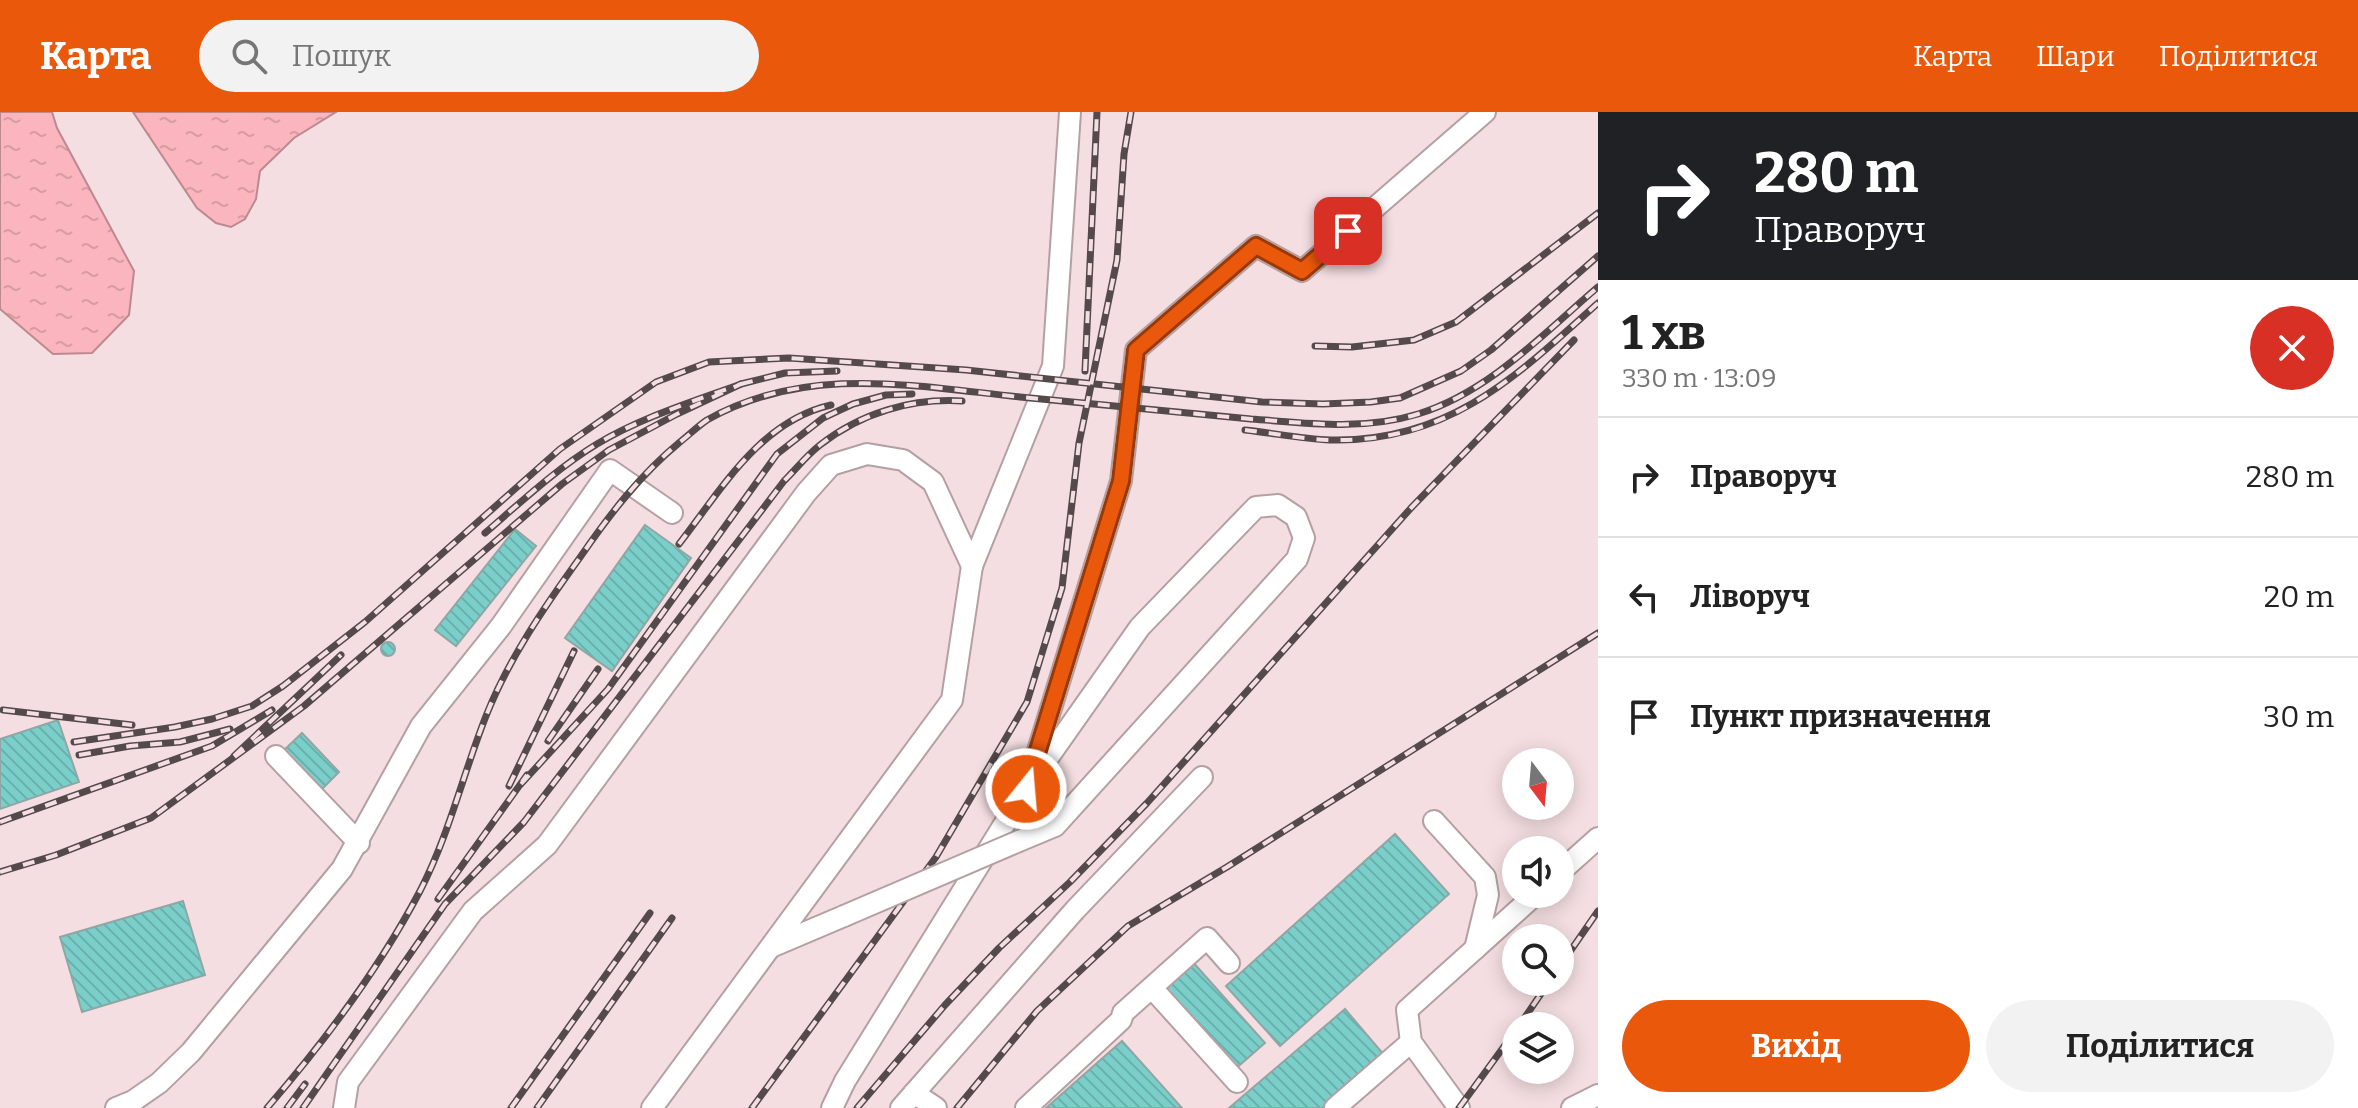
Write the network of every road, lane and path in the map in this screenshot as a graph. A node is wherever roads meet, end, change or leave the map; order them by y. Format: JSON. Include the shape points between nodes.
{"nodes":[{"id":1,"x":1070,"y":112,"type":"edge"},
{"id":2,"x":1485,"y":112,"type":"edge"},
{"id":3,"x":672,"y":513,"type":"dead end"},
{"id":4,"x":972,"y":566,"type":"junction"},
{"id":5,"x":276,"y":756,"type":"dead end"},
{"id":6,"x":1202,"y":777,"type":"dead end"},
{"id":7,"x":1026,"y":789,"type":"junction"},
{"id":8,"x":1434,"y":821,"type":"dead end"},
{"id":9,"x":1598,"y":838,"type":"edge"},
{"id":10,"x":359,"y":843,"type":"junction"},
{"id":11,"x":1574,"y":859,"type":"edge"},
{"id":12,"x":1520,"y":908,"type":"edge"},
{"id":13,"x":770,"y":948,"type":"junction"},
{"id":14,"x":1475,"y":949,"type":"junction"},
{"id":15,"x":1229,"y":963,"type":"dead end"},
{"id":16,"x":1152,"y":988,"type":"junction"},
{"id":17,"x":1411,"y":1042,"type":"junction"},
{"id":18,"x":1237,"y":1082,"type":"dead end"},
{"id":19,"x":1598,"y":1095,"type":"edge"},
{"id":20,"x":907,"y":1100,"type":"edge"},
{"id":21,"x":116,"y":1108,"type":"edge"},
{"id":22,"x":344,"y":1108,"type":"edge"},
{"id":23,"x":652,"y":1108,"type":"edge"},
{"id":24,"x":832,"y":1108,"type":"edge"},
{"id":25,"x":936,"y":1108,"type":"edge"},
{"id":26,"x":1026,"y":1108,"type":"edge"},
{"id":27,"x":1335,"y":1108,"type":"edge"},
{"id":28,"x":1459,"y":1108,"type":"edge"},
{"id":29,"x":1572,"y":1108,"type":"edge"}],
"edges":[{"from":1,"to":4,"type":"lane","via":[[1053,366]]},
{"from":2,"to":7,"type":"lane","via":[[1302,271],[1256,246],[1136,350],[1121,481]]},
{"from":3,"to":10,"type":"lane","via":[[610,470],[501,626],[421,726]]},
{"from":4,"to":13,"type":"lane","via":[[952,700]]},
{"from":4,"to":22,"type":"lane","via":[[933,482],[903,460],[867,454],[831,465],[547,845],[473,911],[348,1082]]},
{"from":5,"to":10,"type":"lane"},
{"from":6,"to":20,"type":"lane","via":[[1075,910]]},
{"from":7,"to":13,"type":"lane","bridge":true,"via":[[1140,627],[1239,522],[1256,507],[1278,505],[1296,517],[1304,538],[1297,559],[1055,826]]},
{"from":7,"to":24,"type":"lane"},
{"from":8,"to":14,"type":"lane","via":[[1485,877],[1488,895]]},
{"from":9,"to":11,"type":"lane"},
{"from":10,"to":21,"type":"lane","via":[[191,1052],[159,1083]]},
{"from":12,"to":14,"type":"lane"},
{"from":13,"to":23,"type":"lane"},
{"from":14,"to":17,"type":"lane","via":[[1407,1010]]},
{"from":15,"to":16,"type":"lane","via":[[1207,938]]},
{"from":16,"to":18,"type":"lane"},
{"from":16,"to":26,"type":"lane"},
{"from":17,"to":27,"type":"lane"},
{"from":17,"to":28,"type":"lane"},
{"from":19,"to":29,"type":"lane"},
{"from":20,"to":25,"type":"lane"}]}
